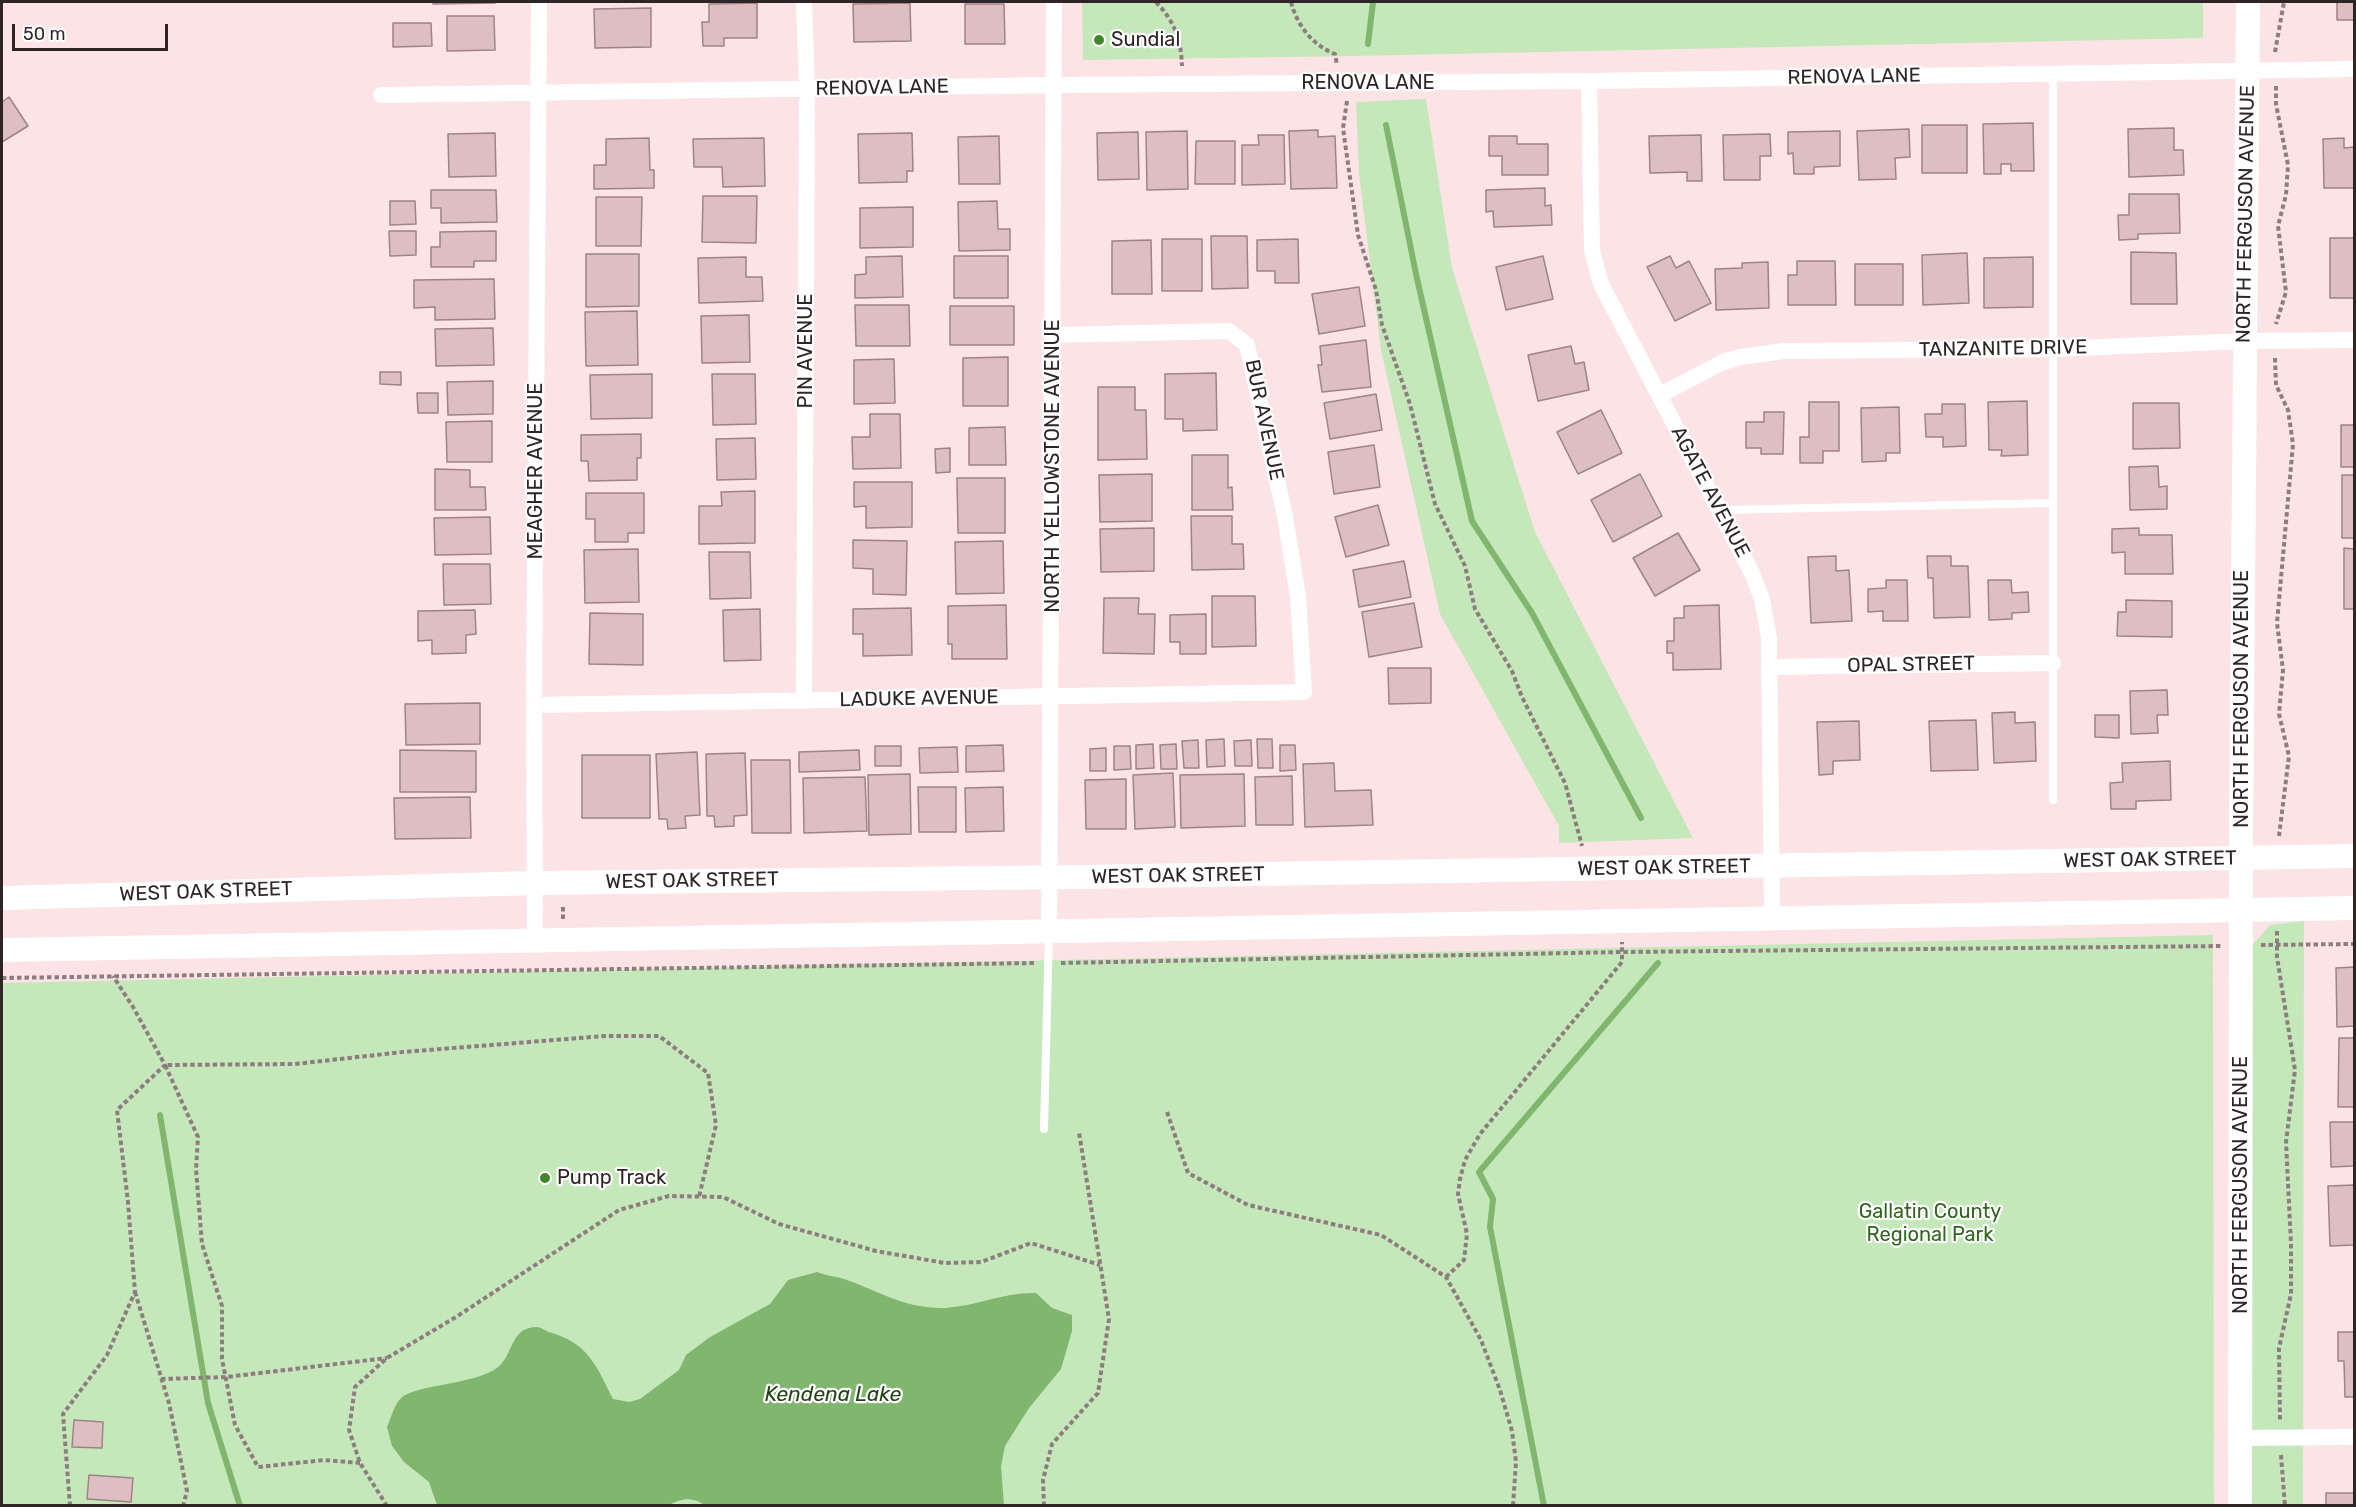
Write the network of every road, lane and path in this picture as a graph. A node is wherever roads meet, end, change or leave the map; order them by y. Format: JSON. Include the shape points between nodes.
{"nodes":[{"id":1,"x":539,"y":2,"type":"edge"},
{"id":2,"x":804,"y":2,"type":"edge"},
{"id":3,"x":1054,"y":2,"type":"edge"},
{"id":4,"x":1156,"y":2,"type":"edge"},
{"id":5,"x":1291,"y":2,"type":"edge"},
{"id":6,"x":2248,"y":2,"type":"edge"},
{"id":7,"x":2284,"y":2,"type":"edge"},
{"id":8,"x":2275,"y":51,"type":"dead end"},
{"id":9,"x":2355,"y":69,"type":"edge"},
{"id":10,"x":2248,"y":71,"type":"junction"},
{"id":11,"x":2054,"y":74,"type":"junction"},
{"id":12,"x":1589,"y":81,"type":"junction"},
{"id":13,"x":1342,"y":83,"type":"junction"},
{"id":14,"x":1183,"y":84,"type":"junction"},
{"id":15,"x":1055,"y":85,"type":"junction"},
{"id":16,"x":807,"y":89,"type":"junction"},
{"id":17,"x":2276,"y":92,"type":"dead end"},
{"id":18,"x":539,"y":93,"type":"junction"},
{"id":19,"x":381,"y":95,"type":"dead end"},
{"id":20,"x":2276,"y":325,"type":"dead end"},
{"id":21,"x":1053,"y":335,"type":"junction"},
{"id":22,"x":2355,"y":340,"type":"edge"},
{"id":23,"x":2244,"y":341,"type":"junction"},
{"id":24,"x":2053,"y":349,"type":"junction"},
{"id":25,"x":2275,"y":369,"type":"dead end"},
{"id":26,"x":1660,"y":395,"type":"junction"},
{"id":27,"x":2053,"y":503,"type":"junction"},
{"id":28,"x":1720,"y":510,"type":"junction"},
{"id":29,"x":2053,"y":663,"type":"junction"},
{"id":30,"x":1769,"y":667,"type":"junction"},
{"id":31,"x":1304,"y":692,"type":"joint"},
{"id":32,"x":1051,"y":696,"type":"junction"},
{"id":33,"x":804,"y":700,"type":"junction"},
{"id":34,"x":534,"y":705,"type":"junction"},
{"id":35,"x":2052,"y":800,"type":"dead end"},
{"id":36,"x":2355,"y":856,"type":"edge"},
{"id":37,"x":2278,"y":858,"type":"junction"},
{"id":38,"x":2241,"y":859,"type":"junction"},
{"id":39,"x":1772,"y":866,"type":"junction"},
{"id":40,"x":1587,"y":869,"type":"junction"},
{"id":41,"x":1050,"y":877,"type":"junction"},
{"id":42,"x":534,"y":884,"type":"junction"},
{"id":43,"x":2,"y":898,"type":"edge"},
{"id":44,"x":563,"y":907,"type":"dead end"},
{"id":45,"x":2355,"y":908,"type":"edge"},
{"id":46,"x":2241,"y":910,"type":"junction"},
{"id":47,"x":2278,"y":910,"type":"junction"},
{"id":48,"x":1772,"y":919,"type":"junction"},
{"id":49,"x":1624,"y":921,"type":"junction"},
{"id":50,"x":564,"y":923,"type":"dead end"},
{"id":51,"x":1049,"y":931,"type":"junction"},
{"id":52,"x":535,"y":940,"type":"junction"},
{"id":53,"x":2355,"y":944,"type":"edge"},
{"id":54,"x":2277,"y":945,"type":"junction"},
{"id":55,"x":2241,"y":946,"type":"junction"},
{"id":56,"x":2,"y":950,"type":"edge"},
{"id":57,"x":1622,"y":952,"type":"junction"},
{"id":58,"x":1048,"y":963,"type":"junction"},
{"id":59,"x":113,"y":976,"type":"junction"},
{"id":60,"x":2,"y":978,"type":"edge"},
{"id":61,"x":165,"y":1065,"type":"junction"},
{"id":62,"x":1167,"y":1112,"type":"dead end"},
{"id":63,"x":1044,"y":1130,"type":"dead end"},
{"id":64,"x":1079,"y":1132,"type":"dead end"},
{"id":65,"x":699,"y":1197,"type":"junction"},
{"id":66,"x":1100,"y":1265,"type":"junction"},
{"id":67,"x":1446,"y":1277,"type":"junction"},
{"id":68,"x":135,"y":1292,"type":"junction"},
{"id":69,"x":387,"y":1358,"type":"junction"},
{"id":70,"x":226,"y":1377,"type":"junction"},
{"id":71,"x":161,"y":1379,"type":"junction"},
{"id":72,"x":2355,"y":1437,"type":"edge"},
{"id":73,"x":2240,"y":1438,"type":"junction"},
{"id":74,"x":2281,"y":1438,"type":"junction"},
{"id":75,"x":360,"y":1463,"type":"junction"},
{"id":76,"x":70,"y":1506,"type":"edge"},
{"id":77,"x":183,"y":1506,"type":"edge"},
{"id":78,"x":387,"y":1506,"type":"edge"},
{"id":79,"x":1044,"y":1506,"type":"edge"},
{"id":80,"x":1513,"y":1506,"type":"edge"},
{"id":81,"x":2240,"y":1506,"type":"edge"},
{"id":82,"x":2285,"y":1506,"type":"edge"}],
"edges":[{"from":1,"to":18,"type":"street","name":"MEAGHER AVENUE"},
{"from":2,"to":16,"type":"street","name":"PIN AVENUE"},
{"from":3,"to":15,"type":"street","name":"NORTH YELLOWSTONE AVENUE"},
{"from":4,"to":14,"type":"path","via":[[1173,22],[1181,51]]},
{"from":5,"to":13,"type":"path","via":[[1308,37],[1335,54]]},
{"from":6,"to":10,"type":"main road","name":"NORTH FERGUSON AVENUE"},
{"from":7,"to":8,"type":"path"},
{"from":9,"to":10,"type":"street","name":"RENOVA LANE"},
{"from":10,"to":11,"type":"street","name":"RENOVA LANE"},
{"from":10,"to":23,"type":"main road","name":"NORTH FERGUSON AVENUE"},
{"from":11,"to":12,"type":"street","name":"RENOVA LANE"},
{"from":11,"to":24,"type":"lane"},
{"from":12,"to":13,"type":"street","name":"RENOVA LANE"},
{"from":12,"to":26,"type":"street","name":"AGATE AVENUE","via":[[1592,250],[1601,284]]},
{"from":13,"to":14,"type":"street","name":"RENOVA LANE"},
{"from":13,"to":40,"type":"path","via":[[1347,102],[1343,128],[1358,235],[1376,290],[1382,325],[1410,404],[1435,504],[1465,566],[1475,609],[1512,670],[1565,783]]},
{"from":14,"to":15,"type":"street","name":"RENOVA LANE"},
{"from":15,"to":16,"type":"street","name":"RENOVA LANE"},
{"from":15,"to":21,"type":"street","name":"NORTH YELLOWSTONE AVENUE"},
{"from":16,"to":18,"type":"street","name":"RENOVA LANE"},
{"from":16,"to":33,"type":"street","name":"PIN AVENUE"},
{"from":17,"to":20,"type":"path","via":[[2288,165],[2278,226],[2286,292]]},
{"from":18,"to":19,"type":"street","name":"RENOVA LANE"},
{"from":18,"to":34,"type":"street","name":"MEAGHER AVENUE"},
{"from":21,"to":31,"type":"street","name":"BUR AVENUE","via":[[1229,332],[1247,345],[1298,597]]},
{"from":21,"to":32,"type":"street","name":"NORTH YELLOWSTONE AVENUE"},
{"from":22,"to":23,"type":"street","name":"TANZANITE DRIVE"},
{"from":23,"to":24,"type":"street","name":"TANZANITE DRIVE"},
{"from":23,"to":38,"type":"main road","name":"NORTH FERGUSON AVENUE"},
{"from":24,"to":26,"type":"street","name":"TANZANITE DRIVE","via":[[1762,353],[1723,362]]},
{"from":24,"to":27,"type":"lane"},
{"from":25,"to":37,"type":"path","via":[[2276,385],[2288,410],[2293,444],[2277,623],[2283,670],[2279,714],[2289,756]]},
{"from":26,"to":28,"type":"street","name":"AGATE AVENUE"},
{"from":27,"to":28,"type":"lane"},
{"from":27,"to":29,"type":"lane"},
{"from":28,"to":30,"type":"street","name":"AGATE AVENUE","via":[[1761,599],[1769,638]]},
{"from":29,"to":30,"type":"street","name":"OPAL STREET"},
{"from":29,"to":35,"type":"lane"},
{"from":30,"to":39,"type":"street","name":"AGATE AVENUE"},
{"from":31,"to":32,"type":"street","name":"LADUKE AVENUE"},
{"from":32,"to":33,"type":"street","name":"LADUKE AVENUE"},
{"from":32,"to":41,"type":"street","name":"NORTH YELLOWSTONE AVENUE"},
{"from":33,"to":34,"type":"street","name":"LADUKE AVENUE"},
{"from":34,"to":42,"type":"street","name":"MEAGHER AVENUE"},
{"from":36,"to":37,"type":"main road","name":"WEST OAK STREET"},
{"from":37,"to":38,"type":"main road","name":"WEST OAK STREET"},
{"from":38,"to":39,"type":"main road","name":"WEST OAK STREET"},
{"from":38,"to":46,"type":"main road","name":"NORTH FERGUSON AVENUE"},
{"from":39,"to":40,"type":"main road","name":"WEST OAK STREET"},
{"from":39,"to":48,"type":"street","name":"AGATE AVENUE"},
{"from":40,"to":41,"type":"main road","name":"WEST OAK STREET"},
{"from":41,"to":42,"type":"main road","name":"WEST OAK STREET"},
{"from":41,"to":51,"type":"street","name":"NORTH YELLOWSTONE AVENUE"},
{"from":42,"to":43,"type":"main road","name":"WEST OAK STREET"},
{"from":42,"to":52,"type":"street","name":"MEAGHER AVENUE"},
{"from":44,"to":50,"type":"path"},
{"from":45,"to":47,"type":"main road"},
{"from":46,"to":47,"type":"main road"},
{"from":46,"to":48,"type":"main road"},
{"from":46,"to":55,"type":"main road","name":"NORTH FERGUSON AVENUE"},
{"from":47,"to":54,"type":"path"},
{"from":48,"to":49,"type":"main road"},
{"from":49,"to":51,"type":"main road"},
{"from":49,"to":57,"type":"path"},
{"from":51,"to":52,"type":"main road"},
{"from":51,"to":58,"type":"lane"},
{"from":52,"to":56,"type":"main road"},
{"from":53,"to":54,"type":"path"},
{"from":54,"to":55,"type":"path"},
{"from":54,"to":74,"type":"path","via":[[2295,1070],[2286,1142],[2291,1294],[2279,1348]]},
{"from":55,"to":57,"type":"path"},
{"from":55,"to":73,"type":"main road","name":"NORTH FERGUSON AVENUE"},
{"from":57,"to":58,"type":"path"},
{"from":57,"to":67,"type":"path","via":[[1622,962],[1480,1134],[1465,1160],[1458,1194],[1467,1234],[1464,1260]]},
{"from":58,"to":59,"type":"path"},
{"from":58,"to":63,"type":"lane"},
{"from":59,"to":60,"type":"path"},
{"from":59,"to":61,"type":"path"},
{"from":61,"to":65,"type":"path","via":[[295,1064],[605,1035],[659,1036],[708,1072],[716,1125]]},
{"from":61,"to":68,"type":"path","via":[[117,1110]]},
{"from":61,"to":70,"type":"path","via":[[198,1137],[196,1169],[202,1244],[222,1306]]},
{"from":62,"to":67,"type":"path","via":[[1188,1173],[1248,1205],[1381,1234]]},
{"from":64,"to":66,"type":"path"},
{"from":65,"to":66,"type":"path","via":[[723,1197],[779,1224],[876,1251],[945,1263],[981,1262],[1031,1244]]},
{"from":65,"to":69,"type":"path","via":[[669,1196],[619,1210]]},
{"from":66,"to":79,"type":"path","via":[[1109,1319],[1098,1393],[1052,1444],[1043,1480]]},
{"from":67,"to":80,"type":"path","via":[[1481,1340],[1512,1431],[1516,1462]]},
{"from":68,"to":71,"type":"path"},
{"from":68,"to":76,"type":"path","via":[[107,1354],[63,1414]]},
{"from":69,"to":70,"type":"path"},
{"from":69,"to":75,"type":"path","via":[[355,1387],[349,1430]]},
{"from":70,"to":71,"type":"path"},
{"from":70,"to":75,"type":"path","via":[[235,1425],[258,1467],[324,1460]]},
{"from":71,"to":77,"type":"path","via":[[187,1491]]},
{"from":72,"to":74,"type":"street"},
{"from":73,"to":74,"type":"street"},
{"from":73,"to":81,"type":"main road","name":"NORTH FERGUSON AVENUE"},
{"from":74,"to":82,"type":"path"},
{"from":75,"to":78,"type":"path"}]}
